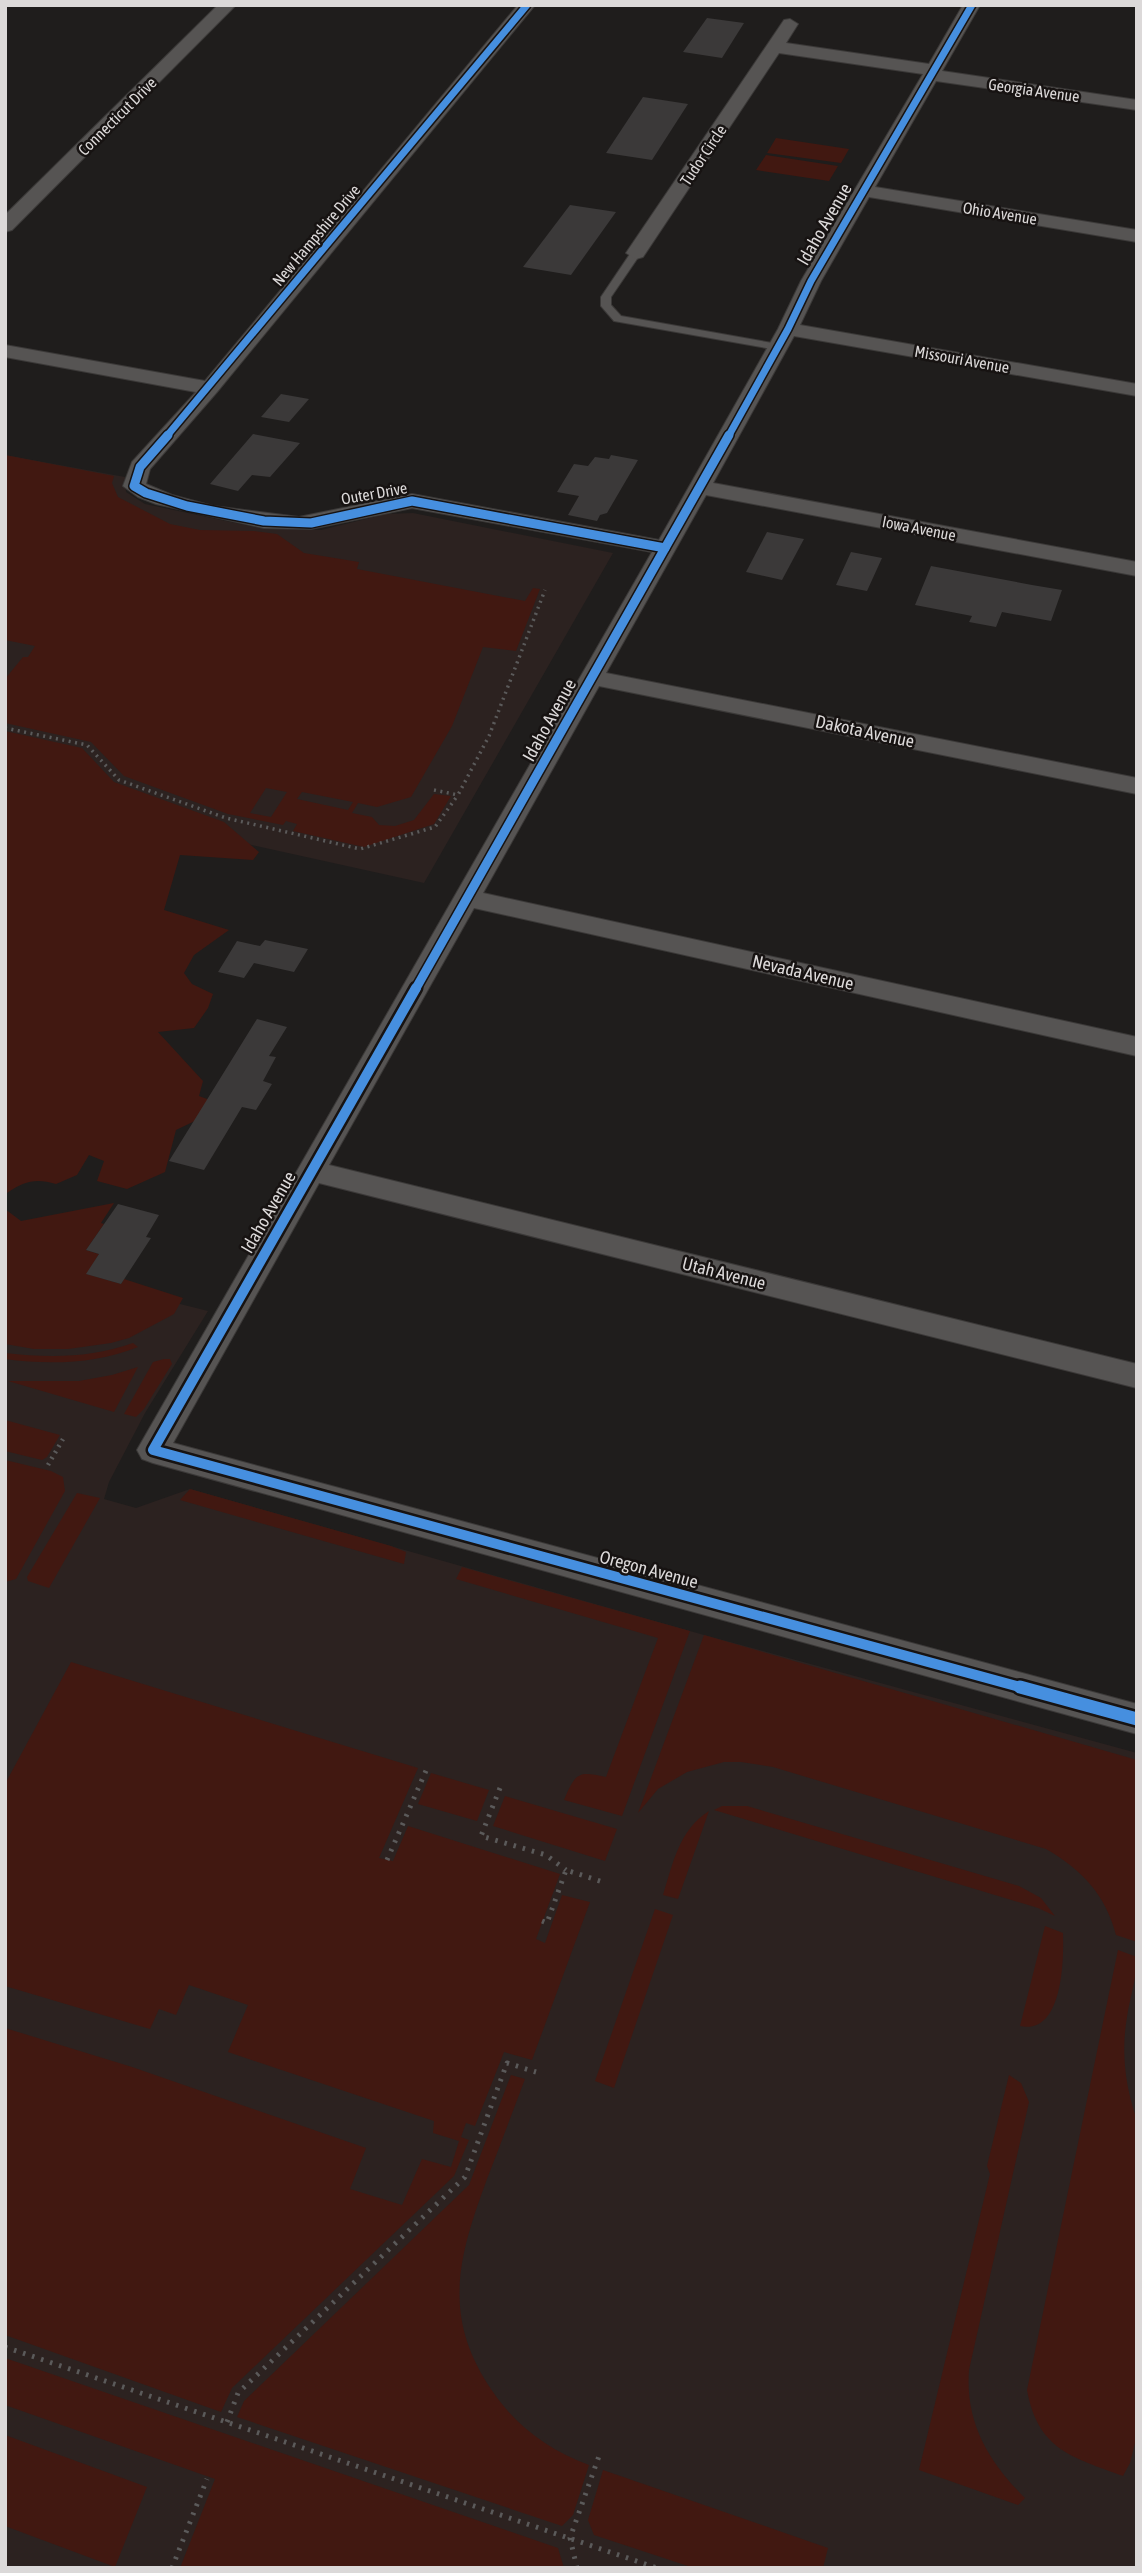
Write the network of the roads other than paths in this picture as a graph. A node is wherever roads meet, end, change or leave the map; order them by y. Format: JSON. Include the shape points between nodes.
{"nodes":[{"id":1,"x":228,"y":5,"type":"edge"},
{"id":2,"x":527,"y":5,"type":"edge"},
{"id":3,"x":972,"y":5,"type":"edge"},
{"id":4,"x":790,"y":24,"type":"dead end"},
{"id":5,"x":772,"y":52,"type":"junction"},
{"id":6,"x":931,"y":75,"type":"junction"},
{"id":7,"x":1137,"y":105,"type":"edge"},
{"id":8,"x":864,"y":191,"type":"junction"},
{"id":9,"x":5,"y":226,"type":"edge"},
{"id":10,"x":1137,"y":236,"type":"edge"},
{"id":11,"x":636,"y":253,"type":"joint"},
{"id":12,"x":783,"y":338,"type":"junction"},
{"id":13,"x":5,"y":351,"type":"edge"},
{"id":14,"x":210,"y":388,"type":"junction"},
{"id":15,"x":1137,"y":390,"type":"edge"},
{"id":16,"x":134,"y":486,"type":"joint"},
{"id":17,"x":700,"y":487,"type":"junction"},
{"id":18,"x":665,"y":548,"type":"junction"},
{"id":19,"x":1137,"y":569,"type":"edge"},
{"id":20,"x":592,"y":677,"type":"junction"},
{"id":21,"x":1137,"y":786,"type":"edge"},
{"id":22,"x":469,"y":898,"type":"junction"},
{"id":23,"x":1137,"y":1047,"type":"edge"},
{"id":24,"x":312,"y":1171,"type":"junction"},
{"id":25,"x":1137,"y":1376,"type":"edge"},
{"id":26,"x":153,"y":1450,"type":"joint"},
{"id":27,"x":1137,"y":1719,"type":"edge"}],
"edges":[{"from":1,"to":9,"type":"street","name":"Connecticut Drive"},
{"from":2,"to":14,"type":"street","name":"New Hampshire Drive"},
{"from":3,"to":6,"type":"street","name":"Idaho Avenue"},
{"from":4,"to":5,"type":"street","name":"Tudor Circle"},
{"from":5,"to":6,"type":"street"},
{"from":5,"to":11,"type":"street","name":"Tudor Circle"},
{"from":6,"to":7,"type":"street","name":"Georgia Avenue"},
{"from":6,"to":8,"type":"street","name":"Idaho Avenue"},
{"from":8,"to":10,"type":"street","name":"Ohio Avenue"},
{"from":8,"to":12,"type":"street","name":"Idaho Avenue"},
{"from":11,"to":12,"type":"lane","via":[[606,297],[606,306],[618,319]]},
{"from":12,"to":15,"type":"street","name":"Missouri Avenue"},
{"from":12,"to":17,"type":"street","name":"Idaho Avenue"},
{"from":13,"to":14,"type":"street"},
{"from":14,"to":16,"type":"street","name":"New Hampshire Drive","via":[[140,467]]},
{"from":16,"to":18,"type":"street","name":"Outer Drive","via":[[162,500],[280,524],[301,524],[412,501]]},
{"from":17,"to":18,"type":"street","name":"Idaho Avenue"},
{"from":17,"to":19,"type":"street","name":"Iowa Avenue"},
{"from":18,"to":20,"type":"street","name":"Idaho Avenue"},
{"from":20,"to":21,"type":"street","name":"Dakota Avenue"},
{"from":20,"to":22,"type":"street","name":"Idaho Avenue"},
{"from":22,"to":23,"type":"street","name":"Nevada Avenue"},
{"from":22,"to":24,"type":"street","name":"Idaho Avenue"},
{"from":24,"to":25,"type":"street","name":"Utah Avenue"},
{"from":24,"to":26,"type":"street","name":"Idaho Avenue"},
{"from":26,"to":27,"type":"street","name":"Oregon Avenue"}]}
